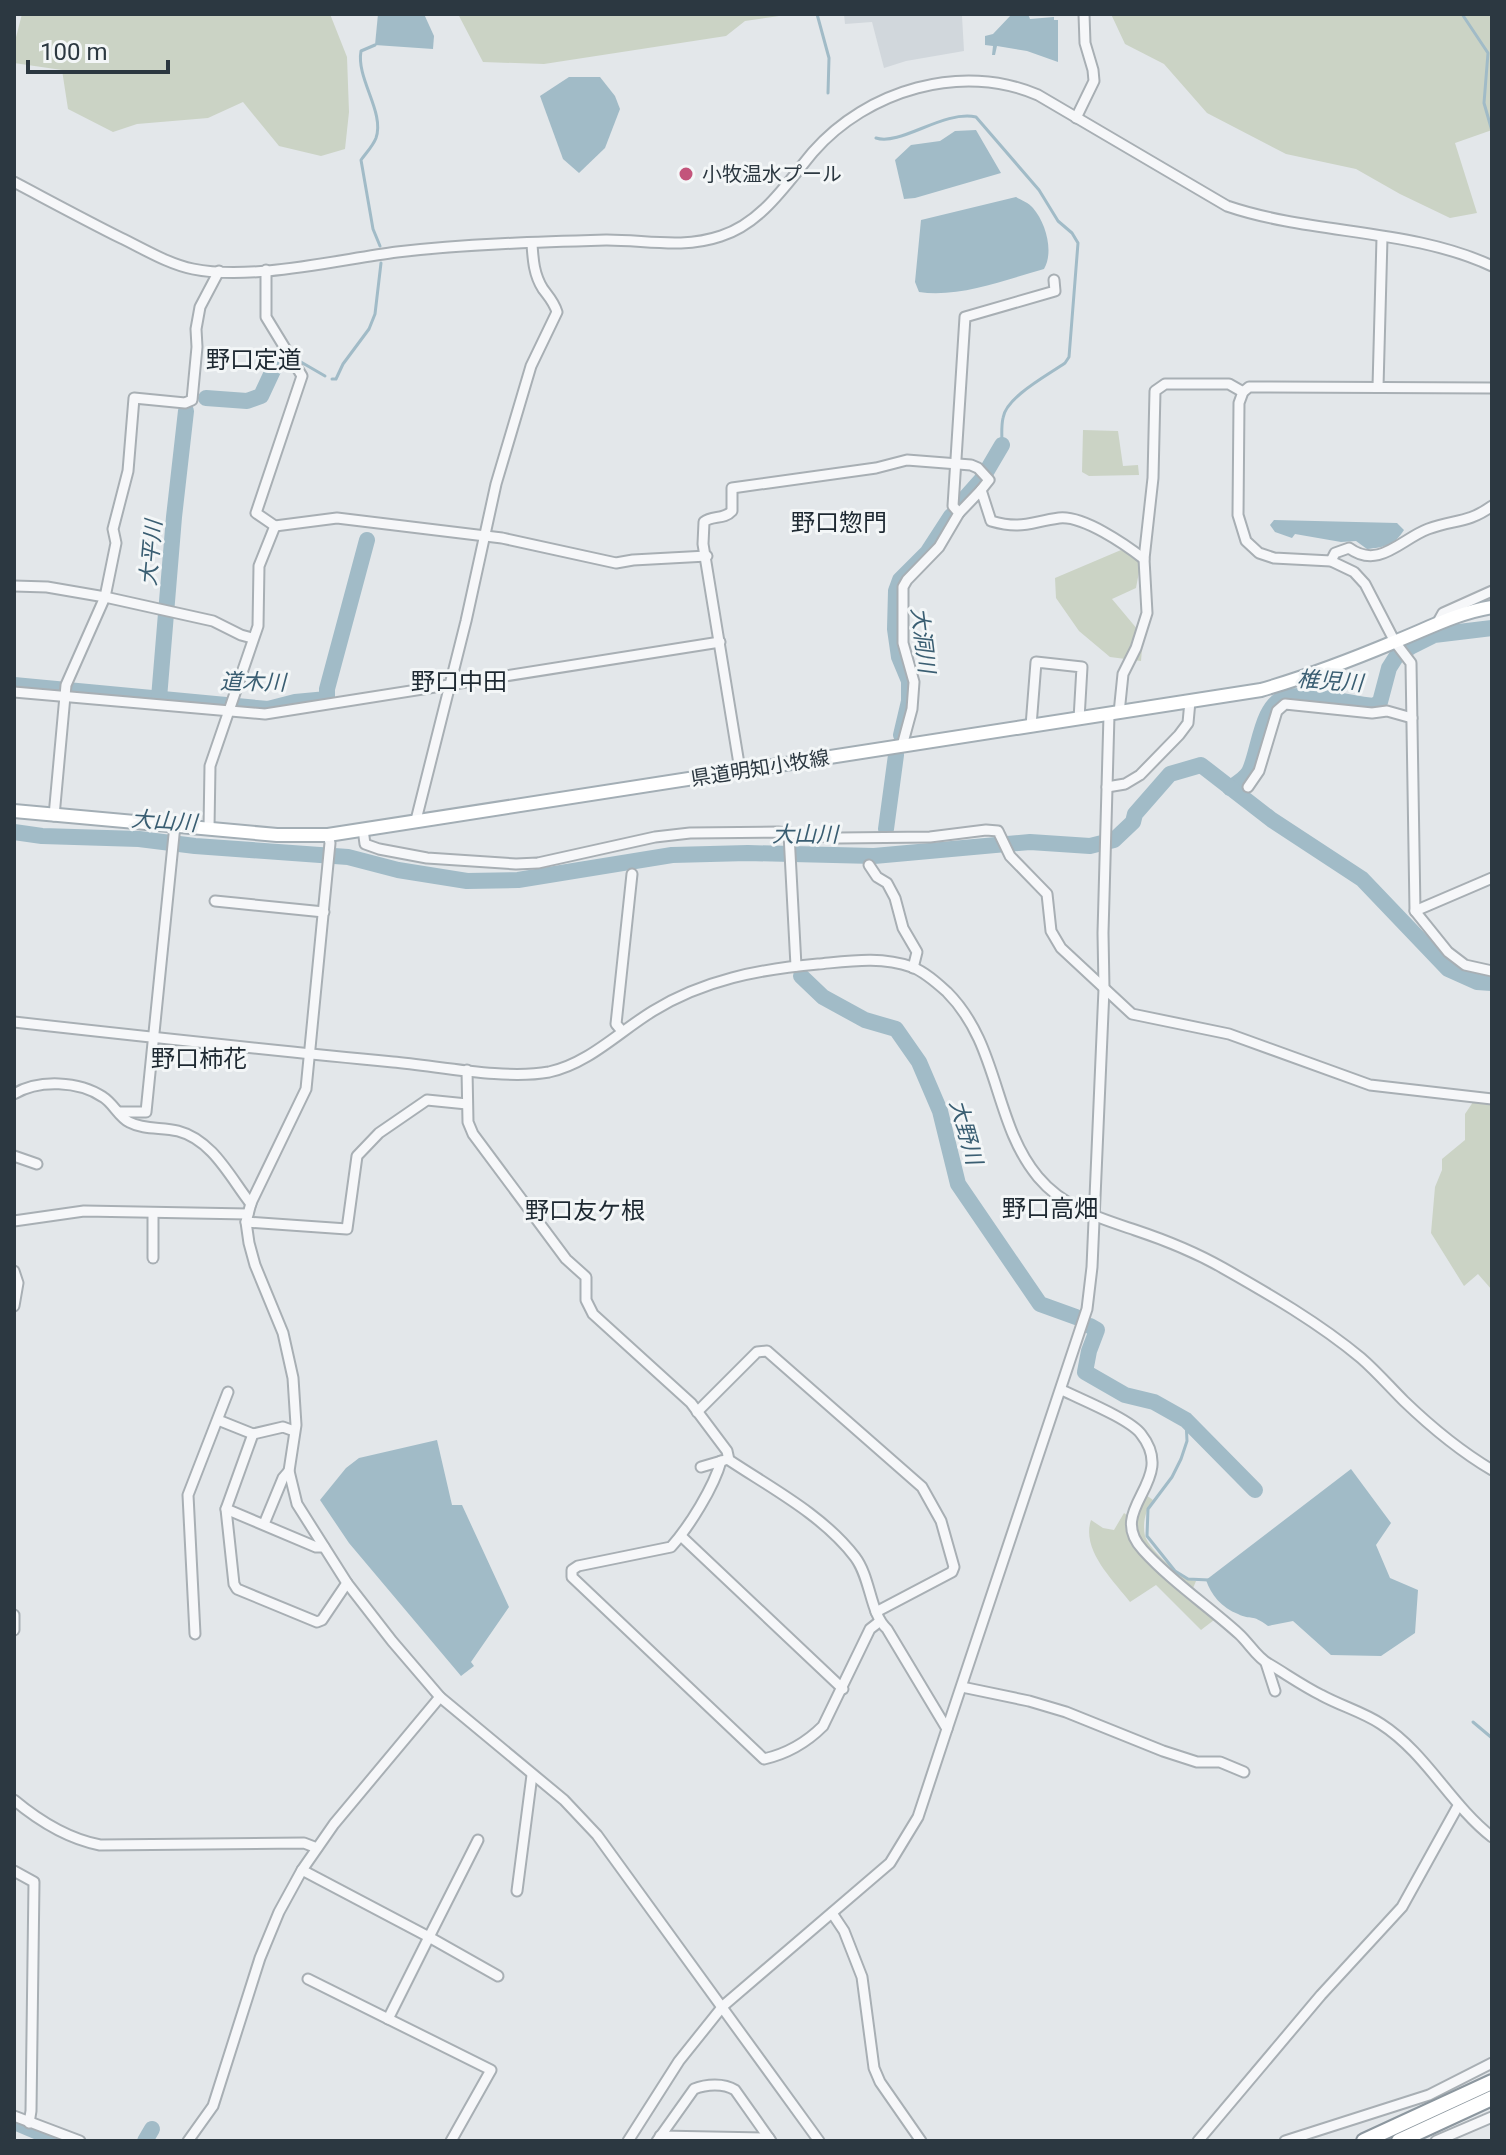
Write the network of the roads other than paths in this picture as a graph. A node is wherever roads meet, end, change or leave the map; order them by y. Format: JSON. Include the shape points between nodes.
{"nodes":[{"id":1,"x":1084,"y":14,"type":"edge"},
{"id":2,"x":1076,"y":118,"type":"junction"},
{"id":3,"x":14,"y":182,"type":"edge"},
{"id":4,"x":1382,"y":238,"type":"junction"},
{"id":5,"x":532,"y":244,"type":"junction"},
{"id":6,"x":1492,"y":266,"type":"edge"},
{"id":7,"x":266,"y":270,"type":"junction"},
{"id":8,"x":219,"y":271,"type":"junction"},
{"id":9,"x":1054,"y":280,"type":"dead end"},
{"id":10,"x":1378,"y":387,"type":"junction"},
{"id":11,"x":1492,"y":388,"type":"edge"},
{"id":12,"x":1243,"y":392,"type":"junction"},
{"id":13,"x":957,"y":464,"type":"junction"},
{"id":14,"x":981,"y":490,"type":"junction"},
{"id":15,"x":1492,"y":506,"type":"edge"},
{"id":16,"x":959,"y":513,"type":"junction"},
{"id":17,"x":275,"y":526,"type":"junction"},
{"id":18,"x":486,"y":537,"type":"junction"},
{"id":19,"x":707,"y":556,"type":"junction"},
{"id":20,"x":1144,"y":559,"type":"junction"},
{"id":21,"x":1331,"y":561,"type":"junction"},
{"id":22,"x":14,"y":586,"type":"edge"},
{"id":23,"x":1492,"y":591,"type":"edge"},
{"id":24,"x":105,"y":597,"type":"junction"},
{"id":25,"x":1492,"y":607,"type":"edge"},
{"id":26,"x":1438,"y":622,"type":"junction"},
{"id":27,"x":252,"y":638,"type":"junction"},
{"id":28,"x":720,"y":642,"type":"junction"},
{"id":29,"x":1400,"y":648,"type":"junction"},
{"id":30,"x":450,"y":685,"type":"junction"},
{"id":31,"x":65,"y":691,"type":"junction"},
{"id":32,"x":14,"y":692,"type":"edge"},
{"id":33,"x":1190,"y":701,"type":"junction"},
{"id":34,"x":228,"y":711,"type":"junction"},
{"id":35,"x":1114,"y":714,"type":"junction"},
{"id":36,"x":1412,"y":718,"type":"junction"},
{"id":37,"x":1079,"y":719,"type":"junction"},
{"id":38,"x":1031,"y":726,"type":"junction"},
{"id":39,"x":902,"y":746,"type":"junction"},
{"id":40,"x":740,"y":770,"type":"junction"},
{"id":41,"x":1107,"y":787,"type":"junction"},
{"id":42,"x":1248,"y":787,"type":"dead end"},
{"id":43,"x":14,"y":811,"type":"edge"},
{"id":44,"x":54,"y":816,"type":"junction"},
{"id":45,"x":416,"y":820,"type":"junction"},
{"id":46,"x":174,"y":828,"type":"junction"},
{"id":47,"x":209,"y":828,"type":"junction"},
{"id":48,"x":363,"y":829,"type":"junction"},
{"id":49,"x":789,"y":836,"type":"junction"},
{"id":50,"x":329,"y":839,"type":"junction"},
{"id":51,"x":869,"y":865,"type":"dead end"},
{"id":52,"x":632,"y":874,"type":"dead end"},
{"id":53,"x":1492,"y":878,"type":"edge"},
{"id":54,"x":215,"y":901,"type":"dead end"},
{"id":55,"x":324,"y":907,"type":"junction"},
{"id":56,"x":1415,"y":911,"type":"junction"},
{"id":57,"x":796,"y":966,"type":"junction"},
{"id":58,"x":913,"y":968,"type":"junction"},
{"id":59,"x":1492,"y":971,"type":"edge"},
{"id":60,"x":1104,"y":989,"type":"junction"},
{"id":61,"x":14,"y":1022,"type":"edge"},
{"id":62,"x":622,"y":1031,"type":"junction"},
{"id":63,"x":154,"y":1036,"type":"junction"},
{"id":64,"x":311,"y":1054,"type":"junction"},
{"id":65,"x":467,"y":1070,"type":"junction"},
{"id":66,"x":14,"y":1094,"type":"edge"},
{"id":67,"x":1492,"y":1099,"type":"edge"},
{"id":68,"x":467,"y":1104,"type":"junction"},
{"id":69,"x":119,"y":1112,"type":"junction"},
{"id":70,"x":14,"y":1156,"type":"edge"},
{"id":71,"x":37,"y":1164,"type":"dead end"},
{"id":72,"x":153,"y":1213,"type":"junction"},
{"id":73,"x":248,"y":1213,"type":"junction"},
{"id":74,"x":1093,"y":1217,"type":"junction"},
{"id":75,"x":14,"y":1221,"type":"edge"},
{"id":76,"x":153,"y":1258,"type":"dead end"},
{"id":77,"x":14,"y":1271,"type":"edge"},
{"id":78,"x":14,"y":1306,"type":"edge"},
{"id":79,"x":1062,"y":1390,"type":"junction"},
{"id":80,"x":228,"y":1392,"type":"dead end"},
{"id":81,"x":697,"y":1412,"type":"junction"},
{"id":82,"x":218,"y":1420,"type":"junction"},
{"id":83,"x":294,"y":1431,"type":"junction"},
{"id":84,"x":253,"y":1434,"type":"junction"},
{"id":85,"x":725,"y":1460,"type":"junction"},
{"id":86,"x":701,"y":1467,"type":"dead end"},
{"id":87,"x":1492,"y":1470,"type":"edge"},
{"id":88,"x":289,"y":1471,"type":"junction"},
{"id":89,"x":226,"y":1509,"type":"junction"},
{"id":90,"x":264,"y":1524,"type":"junction"},
{"id":91,"x":681,"y":1536,"type":"junction"},
{"id":92,"x":324,"y":1547,"type":"junction"},
{"id":93,"x":347,"y":1583,"type":"junction"},
{"id":94,"x":14,"y":1615,"type":"edge"},
{"id":95,"x":878,"y":1617,"type":"junction"},
{"id":96,"x":14,"y":1630,"type":"edge"},
{"id":97,"x":195,"y":1634,"type":"dead end"},
{"id":98,"x":1266,"y":1663,"type":"junction"},
{"id":99,"x":962,"y":1687,"type":"junction"},
{"id":100,"x":843,"y":1689,"type":"junction"},
{"id":101,"x":1275,"y":1691,"type":"dead end"},
{"id":102,"x":440,"y":1697,"type":"junction"},
{"id":103,"x":947,"y":1729,"type":"junction"},
{"id":104,"x":1244,"y":1772,"type":"dead end"},
{"id":105,"x":532,"y":1775,"type":"junction"},
{"id":106,"x":14,"y":1800,"type":"edge"},
{"id":107,"x":1458,"y":1806,"type":"junction"},
{"id":108,"x":1492,"y":1837,"type":"edge"},
{"id":109,"x":478,"y":1840,"type":"dead end"},
{"id":110,"x":317,"y":1848,"type":"junction"},
{"id":111,"x":302,"y":1870,"type":"junction"},
{"id":112,"x":14,"y":1871,"type":"edge"},
{"id":113,"x":517,"y":1891,"type":"dead end"},
{"id":114,"x":832,"y":1913,"type":"junction"},
{"id":115,"x":429,"y":1937,"type":"junction"},
{"id":116,"x":498,"y":1976,"type":"dead end"},
{"id":117,"x":308,"y":1979,"type":"dead end"},
{"id":118,"x":723,"y":2006,"type":"junction"},
{"id":119,"x":388,"y":2019,"type":"junction"},
{"id":120,"x":1492,"y":2063,"type":"edge"},
{"id":121,"x":1492,"y":2082,"type":"edge"},
{"id":122,"x":1492,"y":2098,"type":"edge"},
{"id":123,"x":14,"y":2116,"type":"edge"},
{"id":124,"x":1492,"y":2117,"type":"edge"},
{"id":125,"x":29,"y":2123,"type":"junction"},
{"id":126,"x":659,"y":2139,"type":"edge"},
{"id":127,"x":714,"y":2139,"type":"edge"},
{"id":128,"x":770,"y":2140,"type":"edge"},
{"id":129,"x":80,"y":2141,"type":"edge"},
{"id":130,"x":188,"y":2141,"type":"edge"},
{"id":131,"x":451,"y":2141,"type":"edge"},
{"id":132,"x":628,"y":2141,"type":"edge"},
{"id":133,"x":819,"y":2141,"type":"edge"},
{"id":134,"x":921,"y":2141,"type":"edge"},
{"id":135,"x":1198,"y":2141,"type":"edge"},
{"id":136,"x":1285,"y":2141,"type":"edge"},
{"id":137,"x":1364,"y":2141,"type":"edge"},
{"id":138,"x":1399,"y":2141,"type":"edge"},
{"id":139,"x":1436,"y":2141,"type":"edge"}],
"edges":[{"from":1,"to":2,"type":"street","via":[[1094,81]]},
{"from":2,"to":4,"type":"street","via":[[1227,206]]},
{"from":2,"to":5,"type":"street","via":[[1038,95],[1004,83],[936,84],[880,100],[839,127],[762,212],[723,236],[694,243]]},
{"from":3,"to":8,"type":"street","via":[[162,259]]},
{"from":4,"to":6,"type":"street","via":[[1441,247]]},
{"from":4,"to":10,"type":"street"},
{"from":5,"to":7,"type":"street","via":[[422,249]]},
{"from":5,"to":18,"type":"street","via":[[538,280],[557,312],[531,366]]},
{"from":7,"to":8,"type":"street"},
{"from":7,"to":17,"type":"street","via":[[266,317],[302,376],[256,513]]},
{"from":8,"to":24,"type":"street","via":[[200,307],[192,400],[134,398],[128,471],[113,529],[116,543]]},
{"from":9,"to":13,"type":"street","via":[[1055,291],[965,317]]},
{"from":10,"to":11,"type":"street"},
{"from":10,"to":12,"type":"street","via":[[1261,385]]},
{"from":12,"to":20,"type":"street","via":[[1229,384],[1165,384],[1155,391]]},
{"from":12,"to":21,"type":"street","via":[[1238,515],[1246,541],[1274,558]]},
{"from":13,"to":14,"type":"street","via":[[984,474],[989,480]]},
{"from":13,"to":16,"type":"street","via":[[953,506]]},
{"from":13,"to":19,"type":"street","via":[[907,460],[732,488],[732,511],[704,522]]},
{"from":14,"to":16,"type":"street"},
{"from":14,"to":20,"type":"street","via":[[991,521],[1028,526],[1062,518],[1107,534]]},
{"from":15,"to":21,"type":"street","via":[[1476,517],[1427,529],[1382,555],[1349,548],[1335,553]]},
{"from":16,"to":39,"type":"street","via":[[939,547],[903,587],[903,643],[914,682]]},
{"from":17,"to":18,"type":"street","via":[[337,518]]},
{"from":17,"to":27,"type":"street","via":[[259,566],[258,626]]},
{"from":18,"to":19,"type":"street","via":[[616,563]]},
{"from":18,"to":30,"type":"street"},
{"from":19,"to":28,"type":"street"},
{"from":20,"to":35,"type":"street","via":[[1147,613]]},
{"from":21,"to":29,"type":"street","via":[[1365,584]]},
{"from":22,"to":24,"type":"street"},
{"from":23,"to":26,"type":"street","via":[[1443,613]]},
{"from":24,"to":27,"type":"street","via":[[213,621]]},
{"from":24,"to":31,"type":"street"},
{"from":25,"to":26,"type":"main road","name":"県道明知小牧線"},
{"from":26,"to":29,"type":"main road","name":"県道明知小牧線"},
{"from":27,"to":34,"type":"street"},
{"from":28,"to":30,"type":"street"},
{"from":28,"to":40,"type":"street"},
{"from":29,"to":33,"type":"main road","name":"県道明知小牧線","via":[[1261,690]]},
{"from":29,"to":36,"type":"street","via":[[1411,663]]},
{"from":30,"to":34,"type":"street","via":[[265,714]]},
{"from":30,"to":45,"type":"street"},
{"from":31,"to":32,"type":"street"},
{"from":31,"to":34,"type":"street"},
{"from":31,"to":44,"type":"street"},
{"from":33,"to":35,"type":"main road","name":"県道明知小牧線"},
{"from":33,"to":41,"type":"street","via":[[1188,723],[1179,735],[1140,775]]},
{"from":34,"to":47,"type":"street","via":[[209,775]]},
{"from":35,"to":37,"type":"main road","name":"県道明知小牧線"},
{"from":35,"to":41,"type":"street"},
{"from":36,"to":42,"type":"street","via":[[1387,711],[1285,704],[1277,711],[1259,771]]},
{"from":36,"to":56,"type":"street"},
{"from":37,"to":38,"type":"main road","name":"県道明知小牧線"},
{"from":37,"to":38,"type":"street","via":[[1082,667],[1036,662]]},
{"from":38,"to":39,"type":"main road","name":"県道明知小牧線"},
{"from":39,"to":40,"type":"main road","name":"県道明知小牧線"},
{"from":40,"to":45,"type":"main road","name":"県道明知小牧線"},
{"from":41,"to":60,"type":"street"},
{"from":43,"to":44,"type":"main road","name":"県道明知小牧線"},
{"from":44,"to":46,"type":"main road","name":"県道明知小牧線"},
{"from":45,"to":48,"type":"main road","name":"県道明知小牧線"},
{"from":46,"to":47,"type":"main road","name":"県道明知小牧線"},
{"from":46,"to":63,"type":"street"},
{"from":47,"to":50,"type":"main road","name":"県道明知小牧線"},
{"from":48,"to":49,"type":"street","via":[[365,844],[379,849],[516,864],[655,837],[746,832]]},
{"from":48,"to":50,"type":"main road","name":"県道明知小牧線"},
{"from":49,"to":57,"type":"street"},
{"from":49,"to":60,"type":"street","via":[[915,837],[998,831],[1007,852],[1047,894],[1051,931],[1061,948]]},
{"from":50,"to":55,"type":"street"},
{"from":51,"to":58,"type":"street","via":[[895,898],[917,952]]},
{"from":52,"to":62,"type":"street","via":[[616,1024]]},
{"from":53,"to":56,"type":"street"},
{"from":54,"to":55,"type":"street"},
{"from":55,"to":64,"type":"street"},
{"from":56,"to":59,"type":"street","via":[[1448,952],[1465,965]]},
{"from":57,"to":58,"type":"street","via":[[867,959]]},
{"from":57,"to":62,"type":"street","via":[[736,976],[672,999]]},
{"from":58,"to":74,"type":"street","via":[[938,984],[973,1024],[1018,1143],[1036,1175]]},
{"from":60,"to":67,"type":"street","via":[[1132,1014],[1229,1034],[1354,1081]]},
{"from":60,"to":74,"type":"street"},
{"from":61,"to":63,"type":"street"},
{"from":62,"to":65,"type":"street","via":[[562,1069],[522,1074]]},
{"from":63,"to":64,"type":"street"},
{"from":63,"to":69,"type":"street","via":[[146,1112]]},
{"from":64,"to":65,"type":"street"},
{"from":64,"to":73,"type":"street","via":[[303,1100]]},
{"from":65,"to":68,"type":"street"},
{"from":66,"to":69,"type":"street","via":[[39,1085],[86,1087]]},
{"from":68,"to":73,"type":"street","via":[[427,1100],[370,1141],[357,1156],[347,1229]]},
{"from":68,"to":81,"type":"street","via":[[468,1122],[482,1147],[566,1259],[586,1277],[586,1300],[593,1314]]},
{"from":69,"to":73,"type":"street","via":[[127,1122],[175,1130],[198,1141],[235,1179]]},
{"from":70,"to":71,"type":"street"},
{"from":72,"to":73,"type":"street"},
{"from":72,"to":75,"type":"street","via":[[84,1211]]},
{"from":72,"to":76,"type":"street"},
{"from":73,"to":83,"type":"street","via":[[255,1265],[290,1359]]},
{"from":74,"to":79,"type":"street","via":[[1087,1309]]},
{"from":74,"to":87,"type":"street","via":[[1198,1254],[1288,1308],[1364,1360],[1408,1405]]},
{"from":77,"to":78,"type":"street"},
{"from":79,"to":98,"type":"street","via":[[1140,1431],[1153,1461],[1151,1479],[1135,1505],[1132,1535],[1170,1579],[1242,1636]]},
{"from":79,"to":99,"type":"street"},
{"from":80,"to":82,"type":"street"},
{"from":81,"to":85,"type":"street","via":[[727,1451]]},
{"from":81,"to":95,"type":"street","via":[[757,1352],[767,1351],[922,1487],[941,1521],[954,1567]]},
{"from":82,"to":84,"type":"street"},
{"from":82,"to":97,"type":"street","via":[[188,1495]]},
{"from":83,"to":84,"type":"street","via":[[283,1427]]},
{"from":83,"to":88,"type":"street"},
{"from":84,"to":89,"type":"street"},
{"from":85,"to":86,"type":"street"},
{"from":85,"to":91,"type":"street"},
{"from":85,"to":95,"type":"street","via":[[785,1495],[842,1543],[865,1576]]},
{"from":88,"to":90,"type":"street"},
{"from":88,"to":92,"type":"street","via":[[297,1504]]},
{"from":89,"to":90,"type":"street"},
{"from":89,"to":93,"type":"street","via":[[237,1589],[317,1622]]},
{"from":90,"to":92,"type":"street"},
{"from":91,"to":100,"type":"street"},
{"from":91,"to":100,"type":"street","via":[[671,1547],[578,1566],[572,1577],[764,1759],[811,1738]]},
{"from":92,"to":93,"type":"street"},
{"from":93,"to":102,"type":"street"},
{"from":94,"to":96,"type":"street"},
{"from":95,"to":100,"type":"street"},
{"from":95,"to":103,"type":"street"},
{"from":98,"to":101,"type":"street"},
{"from":98,"to":107,"type":"street","via":[[1382,1724]]},
{"from":99,"to":103,"type":"street"},
{"from":99,"to":104,"type":"street","via":[[1029,1701],[1197,1762],[1220,1762]]},
{"from":102,"to":105,"type":"street"},
{"from":102,"to":110,"type":"street"},
{"from":103,"to":114,"type":"street","via":[[928,1793],[900,1849]]},
{"from":105,"to":113,"type":"street"},
{"from":105,"to":118,"type":"street","via":[[597,1835]]},
{"from":106,"to":110,"type":"street","via":[[58,1829],[100,1845],[304,1843]]},
{"from":107,"to":108,"type":"street"},
{"from":107,"to":135,"type":"street","via":[[1402,1907]]},
{"from":109,"to":115,"type":"street"},
{"from":110,"to":111,"type":"street"},
{"from":111,"to":115,"type":"street"},
{"from":111,"to":130,"type":"street","via":[[260,1958],[213,2106]]},
{"from":112,"to":125,"type":"street","via":[[34,1882]]},
{"from":114,"to":118,"type":"street"},
{"from":114,"to":134,"type":"street","via":[[862,1977],[874,2068]]},
{"from":115,"to":116,"type":"street"},
{"from":115,"to":119,"type":"street"},
{"from":117,"to":119,"type":"street"},
{"from":118,"to":132,"type":"street","via":[[679,2061]]},
{"from":118,"to":133,"type":"street"},
{"from":119,"to":131,"type":"street","via":[[491,2070]]},
{"from":120,"to":136,"type":"street","via":[[1429,2095]]},
{"from":121,"to":137,"type":"highway"},
{"from":122,"to":138,"type":"highway"},
{"from":123,"to":125,"type":"street"},
{"from":124,"to":139,"type":"street"},
{"from":125,"to":129,"type":"street"},
{"from":126,"to":127,"type":"street"},
{"from":126,"to":128,"type":"street","via":[[694,2089],[730,2086]]},
{"from":127,"to":128,"type":"street"}]}
